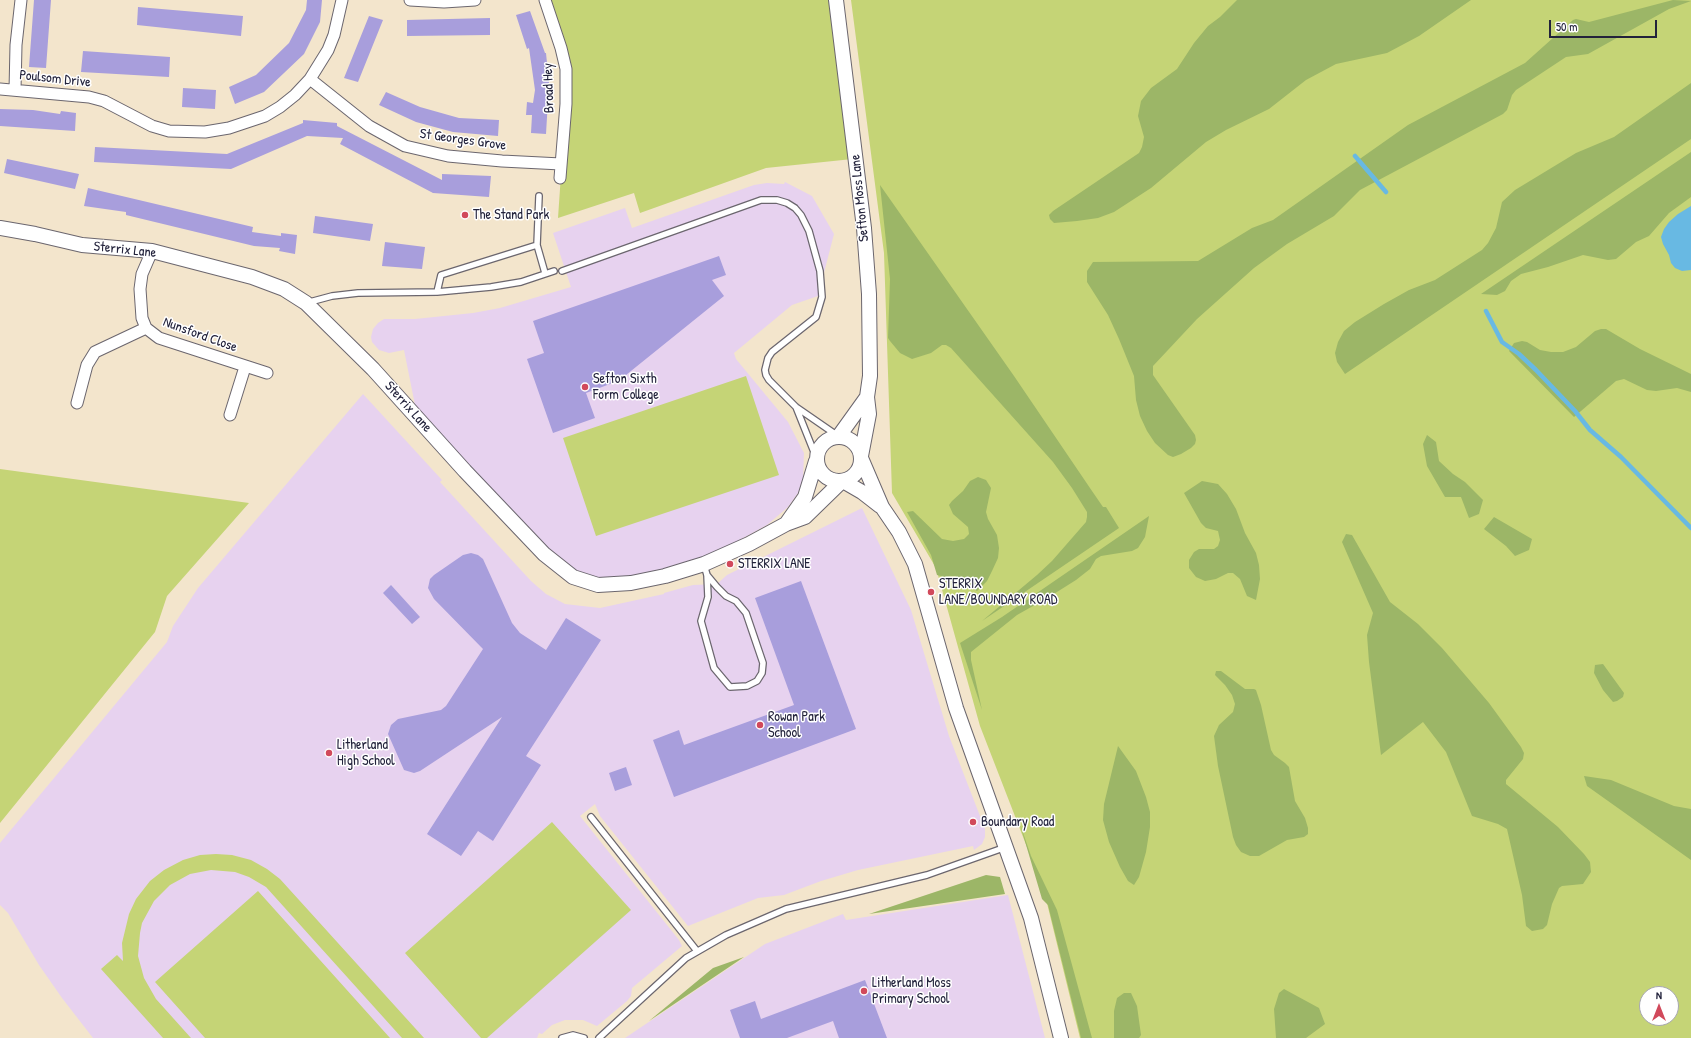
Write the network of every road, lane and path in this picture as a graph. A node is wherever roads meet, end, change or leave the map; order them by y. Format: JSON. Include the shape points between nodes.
{"nodes":[{"id":1,"x":21,"y":0,"type":"edge"},
{"id":2,"x":342,"y":0,"type":"edge"},
{"id":3,"x":410,"y":0,"type":"edge"},
{"id":4,"x":475,"y":0,"type":"edge"},
{"id":5,"x":545,"y":0,"type":"edge"},
{"id":6,"x":836,"y":0,"type":"edge"},
{"id":7,"x":310,"y":79,"type":"junction"},
{"id":8,"x":0,"y":89,"type":"edge"},
{"id":9,"x":15,"y":90,"type":"junction"},
{"id":10,"x":561,"y":164,"type":"junction"},
{"id":11,"x":560,"y":178,"type":"dead end"},
{"id":12,"x":539,"y":196,"type":"dead end"},
{"id":13,"x":0,"y":228,"type":"edge"},
{"id":14,"x":537,"y":245,"type":"junction"},
{"id":15,"x":152,"y":251,"type":"junction"},
{"id":16,"x":554,"y":271,"type":"dead end"},
{"id":17,"x":562,"y":271,"type":"dead end"},
{"id":18,"x":545,"y":273,"type":"junction"},
{"id":19,"x":437,"y":292,"type":"junction"},
{"id":20,"x":306,"y":303,"type":"junction"},
{"id":21,"x":146,"y":328,"type":"junction"},
{"id":22,"x":245,"y":367,"type":"junction"},
{"id":23,"x":267,"y":373,"type":"dead end"},
{"id":24,"x":867,"y":397,"type":"junction"},
{"id":25,"x":77,"y":403,"type":"dead end"},
{"id":26,"x":796,"y":407,"type":"junction"},
{"id":27,"x":230,"y":415,"type":"dead end"},
{"id":28,"x":839,"y":436,"type":"junction"},
{"id":29,"x":861,"y":457,"type":"junction"},
{"id":30,"x":816,"y":459,"type":"junction"},
{"id":31,"x":843,"y":481,"type":"junction"},
{"id":32,"x":882,"y":507,"type":"junction"},
{"id":33,"x":786,"y":524,"type":"junction"},
{"id":34,"x":706,"y":570,"type":"junction"},
{"id":35,"x":591,"y":817,"type":"dead end"},
{"id":36,"x":1007,"y":847,"type":"junction"},
{"id":37,"x":698,"y":951,"type":"junction"},
{"id":38,"x":562,"y":1038,"type":"edge"},
{"id":39,"x":584,"y":1038,"type":"edge"},
{"id":40,"x":600,"y":1038,"type":"edge"},
{"id":41,"x":1061,"y":1038,"type":"edge"}],
"edges":[{"from":1,"to":9,"type":"street"},
{"from":2,"to":7,"type":"street","name":"Poulsom Drive","via":[[328,50]]},
{"from":3,"to":4,"type":"street"},
{"from":5,"to":10,"type":"street","name":"Broad Hey","via":[[562,48],[566,69]]},
{"from":6,"to":24,"type":"street","name":"Sefton Moss Lane","via":[[864,228],[869,294],[870,376]]},
{"from":7,"to":9,"type":"street","name":"Poulsom Drive","via":[[285,103],[265,116],[229,128],[205,132],[169,131],[152,126],[104,101],[89,97]]},
{"from":7,"to":10,"type":"street","name":"St Georges Grove","via":[[370,126],[405,146],[448,156]]},
{"from":8,"to":9,"type":"street","name":"Poulsom Drive"},
{"from":10,"to":11,"type":"street","name":"Broad Hey"},
{"from":12,"to":14,"type":"lane"},
{"from":13,"to":15,"type":"street","name":"Sterrix Lane","via":[[82,245]]},
{"from":14,"to":18,"type":"lane"},
{"from":14,"to":19,"type":"lane","via":[[441,275]]},
{"from":15,"to":20,"type":"street","name":"Sterrix Lane","via":[[252,277],[284,289]]},
{"from":15,"to":21,"type":"street","name":"Nunsford Close","via":[[142,274],[140,289],[142,318]]},
{"from":16,"to":18,"type":"lane"},
{"from":17,"to":26,"type":"lane","via":[[761,200],[787,203],[801,215],[809,231],[817,255],[822,287],[821,304],[816,317],[772,352],[766,364],[766,375],[769,380]]},
{"from":18,"to":19,"type":"lane","via":[[521,282]]},
{"from":19,"to":20,"type":"lane","via":[[358,293]]},
{"from":20,"to":34,"type":"street","name":"Sterrix Lane","via":[[373,369],[544,554],[573,577],[598,585],[631,583]]},
{"from":21,"to":22,"type":"street","name":"Nunsford Close","via":[[159,338]]},
{"from":21,"to":25,"type":"street","name":"Nunsford Close","via":[[95,352],[87,365]]},
{"from":22,"to":23,"type":"street","name":"Nunsford Close"},
{"from":22,"to":27,"type":"street","name":"Nunsford Close"},
{"from":24,"to":28,"type":"street","name":"Sefton Moss Lane"},
{"from":24,"to":29,"type":"street","name":"Sefton Moss Lane","via":[[869,414]]},
{"from":26,"to":28,"type":"lane"},
{"from":26,"to":30,"type":"lane"},
{"from":28,"to":29,"type":"street","via":[[851,440]]},
{"from":28,"to":30,"type":"street","via":[[826,440]]},
{"from":29,"to":31,"type":"street","via":[[858,470]]},
{"from":29,"to":32,"type":"street"},
{"from":30,"to":31,"type":"street","via":[[818,468],[828,479]]},
{"from":30,"to":33,"type":"street","name":"Sterrix Lane","via":[[805,497]]},
{"from":31,"to":32,"type":"street"},
{"from":31,"to":33,"type":"street","name":"Sterrix Lane","via":[[805,517]]},
{"from":32,"to":36,"type":"street","via":[[899,532],[915,564],[956,708]]},
{"from":33,"to":34,"type":"street","name":"Sterrix Lane"},
{"from":34,"to":34,"type":"lane","via":[[717,587],[736,601],[746,613],[764,664],[757,680],[747,686],[730,686],[714,668],[701,621],[708,598]]},
{"from":35,"to":37,"type":"lane"},
{"from":36,"to":37,"type":"lane","via":[[927,875],[786,910],[726,935]]},
{"from":36,"to":41,"type":"street","via":[[1032,918]]},
{"from":37,"to":40,"type":"lane","via":[[686,958]]},
{"from":38,"to":39,"type":"lane","via":[[573,1035]]}]}
